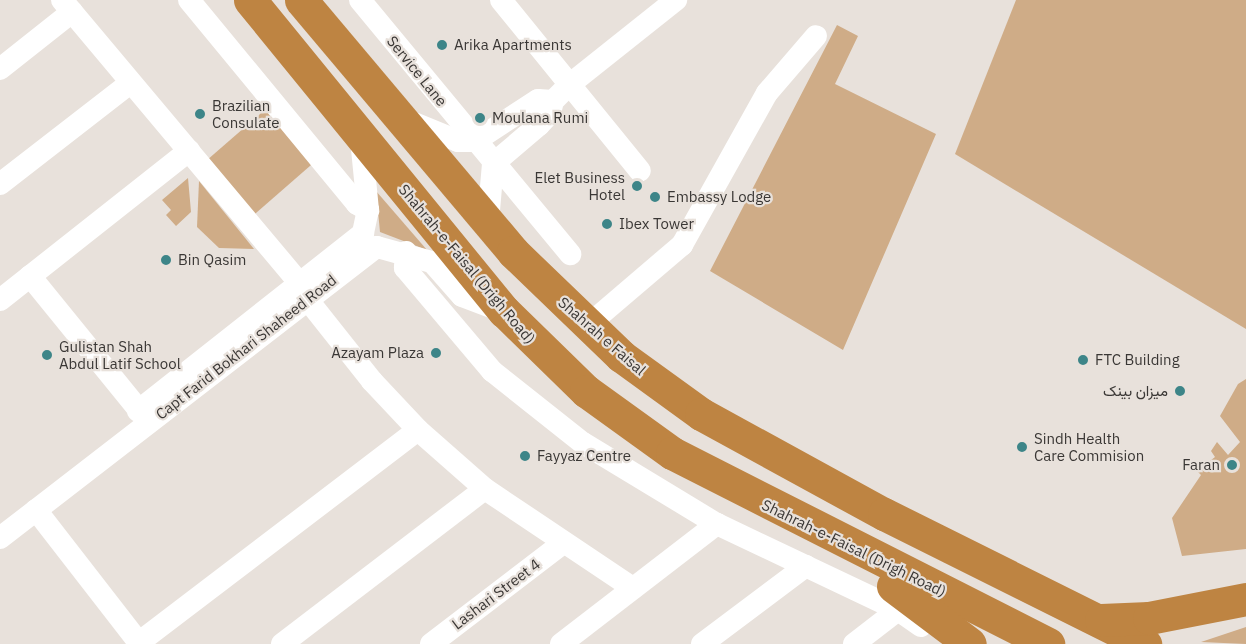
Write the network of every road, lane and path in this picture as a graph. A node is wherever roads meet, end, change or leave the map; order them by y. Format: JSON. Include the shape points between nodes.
{"nodes":[{"id":1,"x":189,"y":0,"type":"edge"},
{"id":2,"x":250,"y":0,"type":"edge"},
{"id":3,"x":301,"y":0,"type":"edge"},
{"id":4,"x":360,"y":0,"type":"edge"},
{"id":5,"x":675,"y":0,"type":"edge"},
{"id":6,"x":510,"y":3,"type":"edge"},
{"id":7,"x":67,"y":6,"type":"edge"},
{"id":8,"x":816,"y":36,"type":"dead end"},
{"id":9,"x":0,"y":69,"type":"edge"},
{"id":10,"x":130,"y":83,"type":"junction"},
{"id":11,"x":561,"y":93,"type":"junction"},
{"id":12,"x":400,"y":117,"type":"junction"},
{"id":13,"x":360,"y":135,"type":"junction"},
{"id":14,"x":475,"y":141,"type":"junction"},
{"id":15,"x":189,"y":150,"type":"junction"},
{"id":16,"x":493,"y":164,"type":"junction"},
{"id":17,"x":640,"y":171,"type":"dead end"},
{"id":18,"x":0,"y":184,"type":"edge"},
{"id":19,"x":368,"y":210,"type":"junction"},
{"id":20,"x":488,"y":222,"type":"junction"},
{"id":21,"x":406,"y":252,"type":"junction"},
{"id":22,"x":570,"y":254,"type":"dead end"},
{"id":23,"x":30,"y":276,"type":"junction"},
{"id":24,"x":304,"y":292,"type":"junction"},
{"id":25,"x":0,"y":300,"type":"edge"},
{"id":26,"x":504,"y":311,"type":"junction"},
{"id":27,"x":587,"y":326,"type":"junction"},
{"id":28,"x":139,"y":410,"type":"junction"},
{"id":29,"x":418,"y":430,"type":"junction"},
{"id":30,"x":485,"y":489,"type":"junction"},
{"id":31,"x":760,"y":501,"type":"junction"},
{"id":32,"x":36,"y":510,"type":"junction"},
{"id":33,"x":0,"y":520,"type":"edge"},
{"id":34,"x":717,"y":524,"type":"junction"},
{"id":35,"x":0,"y":538,"type":"edge"},
{"id":36,"x":562,"y":543,"type":"junction"},
{"id":37,"x":806,"y":566,"type":"junction"},
{"id":38,"x":633,"y":588,"type":"junction"},
{"id":39,"x":1246,"y":599,"type":"edge"},
{"id":40,"x":898,"y":610,"type":"junction"},
{"id":41,"x":1096,"y":620,"type":"junction"},
{"id":42,"x":956,"y":643,"type":"edge"},
{"id":43,"x":138,"y":644,"type":"edge"},
{"id":44,"x":282,"y":644,"type":"edge"},
{"id":45,"x":431,"y":644,"type":"edge"},
{"id":46,"x":561,"y":644,"type":"edge"},
{"id":47,"x":702,"y":644,"type":"edge"},
{"id":48,"x":854,"y":644,"type":"edge"},
{"id":49,"x":1048,"y":644,"type":"edge"},
{"id":50,"x":1144,"y":644,"type":"edge"}],
"edges":[{"from":1,"to":19,"type":"street","via":[[357,204]]},
{"from":2,"to":13,"type":"highway","name":"Shahrah-e-Faisal (Drigh Road)"},
{"from":3,"to":12,"type":"highway"},
{"from":4,"to":14,"type":"street","name":"Service Lane"},
{"from":5,"to":11,"type":"street"},
{"from":6,"to":11,"type":"street"},
{"from":7,"to":9,"type":"street"},
{"from":7,"to":10,"type":"street"},
{"from":8,"to":27,"type":"street","via":[[767,93],[682,245]]},
{"from":10,"to":15,"type":"street"},
{"from":10,"to":18,"type":"street"},
{"from":11,"to":14,"type":"street","via":[[538,100]]},
{"from":11,"to":16,"type":"street","via":[[550,113]]},
{"from":11,"to":17,"type":"street"},
{"from":12,"to":14,"type":"street","via":[[458,141]]},
{"from":12,"to":20,"type":"highway","name":"Shahrah e Faisal"},
{"from":13,"to":19,"type":"street","name":"Capt Farid Bokhari Shaheed Road"},
{"from":13,"to":26,"type":"highway","name":"Shahrah-e-Faisal (Drigh Road)"},
{"from":14,"to":16,"type":"street","name":"Service Lane"},
{"from":15,"to":23,"type":"street"},
{"from":15,"to":24,"type":"street"},
{"from":16,"to":20,"type":"street"},
{"from":16,"to":22,"type":"street","name":"Service Lane"},
{"from":19,"to":24,"type":"street","name":"Capt Farid Bokhari Shaheed Road","via":[[363,233]]},
{"from":20,"to":27,"type":"highway","name":"Shahrah e Faisal"},
{"from":21,"to":24,"type":"street","name":"Capt Farid Bokhari Shaheed Road","via":[[377,247]]},
{"from":21,"to":26,"type":"street","name":"Capt Farid Bokhari Shaheed Road","via":[[432,262],[462,296]]},
{"from":21,"to":34,"type":"street","via":[[405,268],[505,383],[584,443]]},
{"from":23,"to":25,"type":"street"},
{"from":23,"to":28,"type":"street"},
{"from":24,"to":28,"type":"street","name":"Capt Farid Bokhari Shaheed Road"},
{"from":24,"to":29,"type":"street","via":[[372,381]]},
{"from":24,"to":32,"type":"street","name":"Capt Farid Bokhari Shaheed Road"},
{"from":26,"to":31,"type":"highway","name":"Shahrah-e-Faisal (Drigh Road)","via":[[536,347],[630,426]]},
{"from":27,"to":41,"type":"highway","name":"Shahrah e Faisal","via":[[701,414],[884,514]]},
{"from":28,"to":33,"type":"street","name":"Capt Farid Bokhari Shaheed Road"},
{"from":29,"to":30,"type":"street"},
{"from":29,"to":43,"type":"street"},
{"from":30,"to":36,"type":"street"},
{"from":30,"to":44,"type":"street"},
{"from":31,"to":42,"type":"highway","via":[[817,544],[907,593]]},
{"from":31,"to":49,"type":"highway","name":"Shahrah-e-Faisal (Drigh Road)"},
{"from":32,"to":35,"type":"street","name":"Capt Farid Bokhari Shaheed Road"},
{"from":32,"to":43,"type":"street"},
{"from":34,"to":37,"type":"street"},
{"from":34,"to":38,"type":"street"},
{"from":36,"to":38,"type":"street"},
{"from":36,"to":45,"type":"street","name":"Lashari Street 4"},
{"from":37,"to":40,"type":"street"},
{"from":37,"to":47,"type":"street"},
{"from":38,"to":46,"type":"street"},
{"from":39,"to":41,"type":"highway","via":[[1149,618]]},
{"from":40,"to":42,"type":"street"},
{"from":40,"to":48,"type":"street"},
{"from":41,"to":50,"type":"highway"}]}
